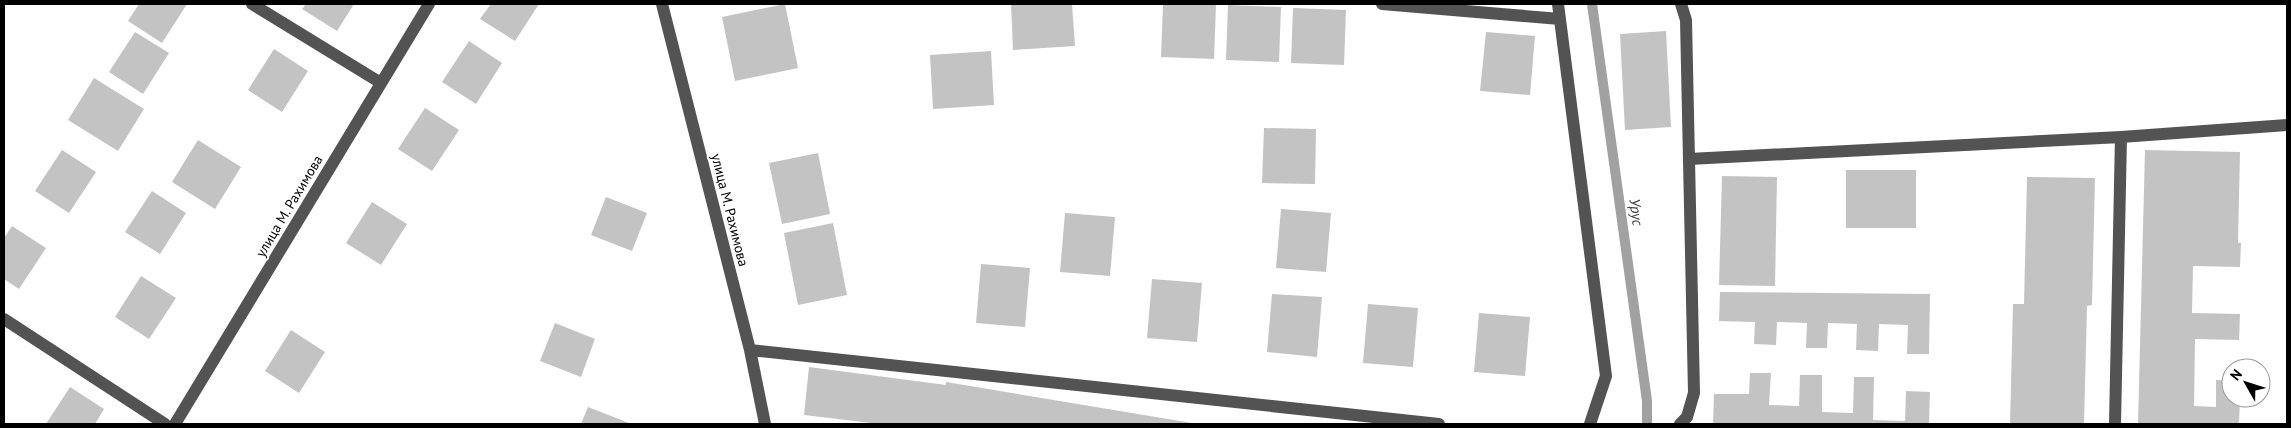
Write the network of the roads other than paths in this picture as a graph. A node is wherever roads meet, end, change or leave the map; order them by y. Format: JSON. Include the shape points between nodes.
{"nodes":[{"id":1,"x":252,"y":4,"type":"edge"},
{"id":2,"x":429,"y":4,"type":"edge"},
{"id":3,"x":662,"y":4,"type":"edge"},
{"id":4,"x":1382,"y":4,"type":"edge"},
{"id":5,"x":1558,"y":4,"type":"edge"},
{"id":6,"x":1681,"y":4,"type":"edge"},
{"id":7,"x":1560,"y":19,"type":"junction"},
{"id":8,"x":381,"y":83,"type":"junction"},
{"id":9,"x":2287,"y":125,"type":"edge"},
{"id":10,"x":2121,"y":137,"type":"junction"},
{"id":11,"x":1689,"y":159,"type":"junction"},
{"id":12,"x":4,"y":319,"type":"edge"},
{"id":13,"x":750,"y":350,"type":"junction"},
{"id":14,"x":166,"y":424,"type":"edge"},
{"id":15,"x":175,"y":424,"type":"edge"},
{"id":16,"x":765,"y":424,"type":"edge"},
{"id":17,"x":1439,"y":424,"type":"edge"},
{"id":18,"x":1590,"y":424,"type":"edge"},
{"id":19,"x":1680,"y":424,"type":"edge"},
{"id":20,"x":2115,"y":424,"type":"edge"}],
"edges":[{"from":1,"to":8,"type":"street"},
{"from":2,"to":8,"type":"street","name":"улица М. Рахимова"},
{"from":3,"to":13,"type":"street","name":"улица М. Рахимова"},
{"from":4,"to":7,"type":"street"},
{"from":5,"to":7,"type":"street"},
{"from":6,"to":11,"type":"street","via":[[1686,20]]},
{"from":7,"to":18,"type":"street","via":[[1606,376]]},
{"from":8,"to":15,"type":"street","name":"улица М. Рахимова"},
{"from":9,"to":10,"type":"street"},
{"from":10,"to":11,"type":"street"},
{"from":10,"to":20,"type":"street"},
{"from":11,"to":19,"type":"street","via":[[1694,392],[1687,417]]},
{"from":12,"to":14,"type":"street"},
{"from":13,"to":16,"type":"street","name":"улица М. Рахимова"},
{"from":13,"to":17,"type":"street"}]}
